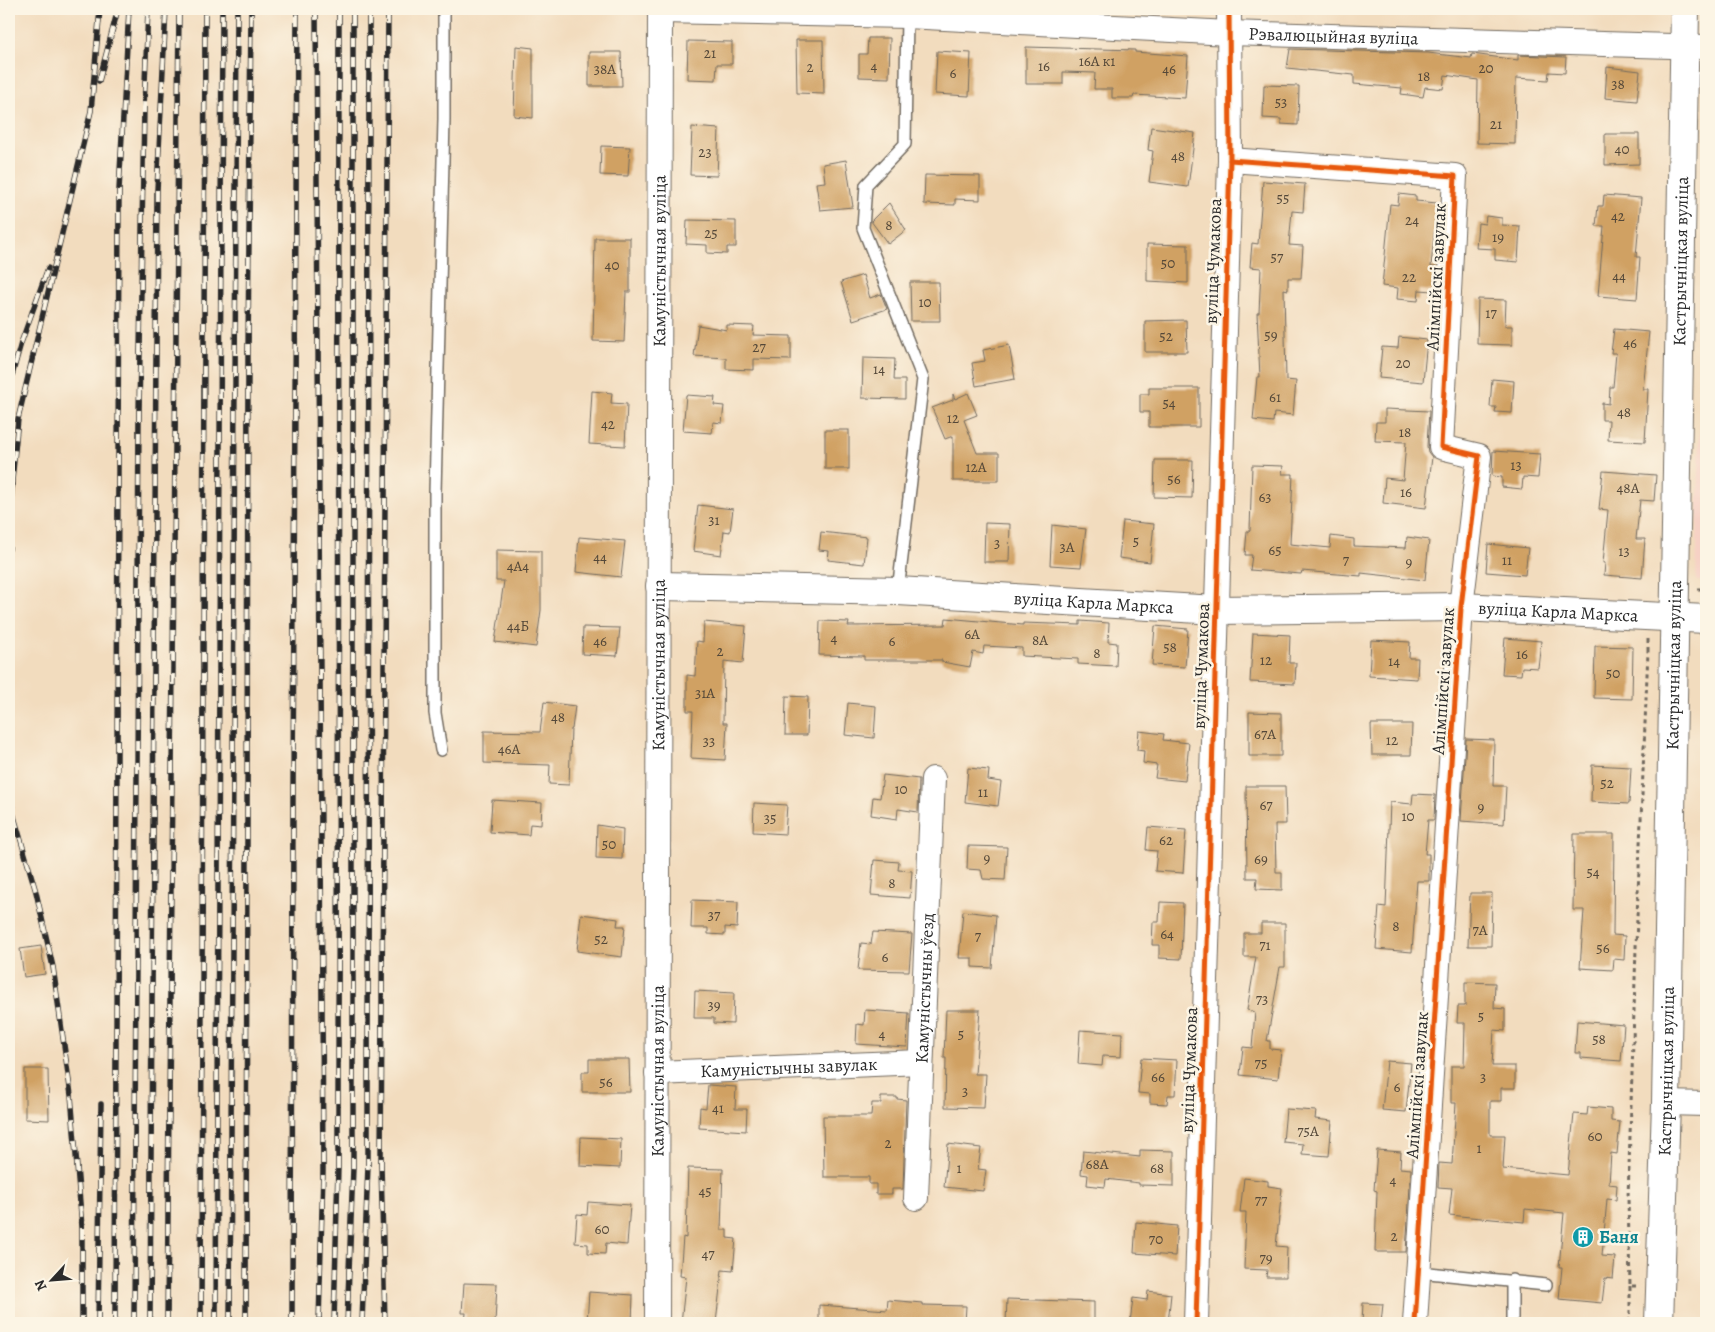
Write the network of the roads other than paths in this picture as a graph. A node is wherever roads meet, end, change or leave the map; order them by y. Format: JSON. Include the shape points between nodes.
{"nodes":[{"id":1,"x":444,"y":9,"type":"edge"},
{"id":2,"x":1230,"y":9,"type":"edge"},
{"id":3,"x":1685,"y":9,"type":"edge"},
{"id":4,"x":660,"y":10,"type":"edge"},
{"id":5,"x":907,"y":16,"type":"junction"},
{"id":6,"x":1229,"y":34,"type":"junction"},
{"id":7,"x":1696,"y":47,"type":"edge"},
{"id":8,"x":1230,"y":160,"type":"junction"},
{"id":9,"x":660,"y":586,"type":"junction"},
{"id":10,"x":898,"y":591,"type":"junction"},
{"id":11,"x":1461,"y":607,"type":"junction"},
{"id":12,"x":1216,"y":610,"type":"junction"},
{"id":13,"x":1674,"y":618,"type":"junction"},
{"id":14,"x":1706,"y":619,"type":"edge"},
{"id":15,"x":441,"y":750,"type":"dead end"},
{"id":16,"x":933,"y":779,"type":"dead end"},
{"id":17,"x":921,"y":1062,"type":"junction"},
{"id":18,"x":657,"y":1073,"type":"junction"},
{"id":19,"x":1666,"y":1103,"type":"junction"},
{"id":20,"x":1706,"y":1104,"type":"edge"},
{"id":21,"x":916,"y":1198,"type":"dead end"},
{"id":22,"x":1419,"y":1272,"type":"junction"},
{"id":23,"x":1512,"y":1280,"type":"junction"},
{"id":24,"x":1546,"y":1285,"type":"dead end"},
{"id":25,"x":657,"y":1323,"type":"edge"},
{"id":26,"x":1196,"y":1323,"type":"edge"},
{"id":27,"x":1415,"y":1323,"type":"edge"},
{"id":28,"x":1512,"y":1323,"type":"edge"},
{"id":29,"x":1659,"y":1323,"type":"edge"}],
"edges":[{"from":1,"to":15,"type":"lane","via":[[434,712]]},
{"from":2,"to":6,"type":"street","name":"вуліца Чумакова"},
{"from":3,"to":7,"type":"street","name":"Кастрычніцкая вуліца"},
{"from":4,"to":5,"type":"street","name":"Рэвалюцыйная вуліца"},
{"from":4,"to":9,"type":"street","name":"Камуністычная вуліца"},
{"from":5,"to":6,"type":"street","name":"Рэвалюцыйная вуліца"},
{"from":5,"to":10,"type":"lane","via":[[905,144],[866,185],[863,228],[923,379]]},
{"from":6,"to":7,"type":"street","name":"Рэвалюцыйная вуліца"},
{"from":6,"to":8,"type":"street","name":"вуліца Чумакова"},
{"from":7,"to":13,"type":"street","name":"Кастрычніцкая вуліца"},
{"from":8,"to":11,"type":"street","name":"Алімпійскі завулак","via":[[1455,176],[1441,447],[1479,456]]},
{"from":8,"to":12,"type":"street","name":"вуліца Чумакова"},
{"from":9,"to":10,"type":"street","name":"вуліца Карла Маркса"},
{"from":9,"to":18,"type":"street","name":"Камуністычная вуліца"},
{"from":10,"to":12,"type":"street","name":"вуліца Карла Маркса"},
{"from":11,"to":12,"type":"street","name":"вуліца Карла Маркса"},
{"from":11,"to":13,"type":"street","name":"вуліца Карла Маркса"},
{"from":11,"to":22,"type":"street","name":"Алімпійскі завулак"},
{"from":12,"to":26,"type":"street","name":"вуліца Чумакова"},
{"from":13,"to":14,"type":"street","name":"вуліца Карла Маркса"},
{"from":13,"to":19,"type":"street","name":"Кастрычніцкая вуліца"},
{"from":16,"to":17,"type":"street","name":"Камуністычны ўезд"},
{"from":17,"to":18,"type":"street","name":"Камуністычны завулак"},
{"from":17,"to":21,"type":"street","name":"Камуністычны ўезд"},
{"from":18,"to":25,"type":"street","name":"Камуністычная вуліца"},
{"from":19,"to":20,"type":"street"},
{"from":19,"to":29,"type":"street","name":"Кастрычніцкая вуліца"},
{"from":22,"to":23,"type":"lane"},
{"from":22,"to":27,"type":"street","name":"Алімпійскі завулак"},
{"from":23,"to":24,"type":"lane"},
{"from":23,"to":28,"type":"lane"}]}
